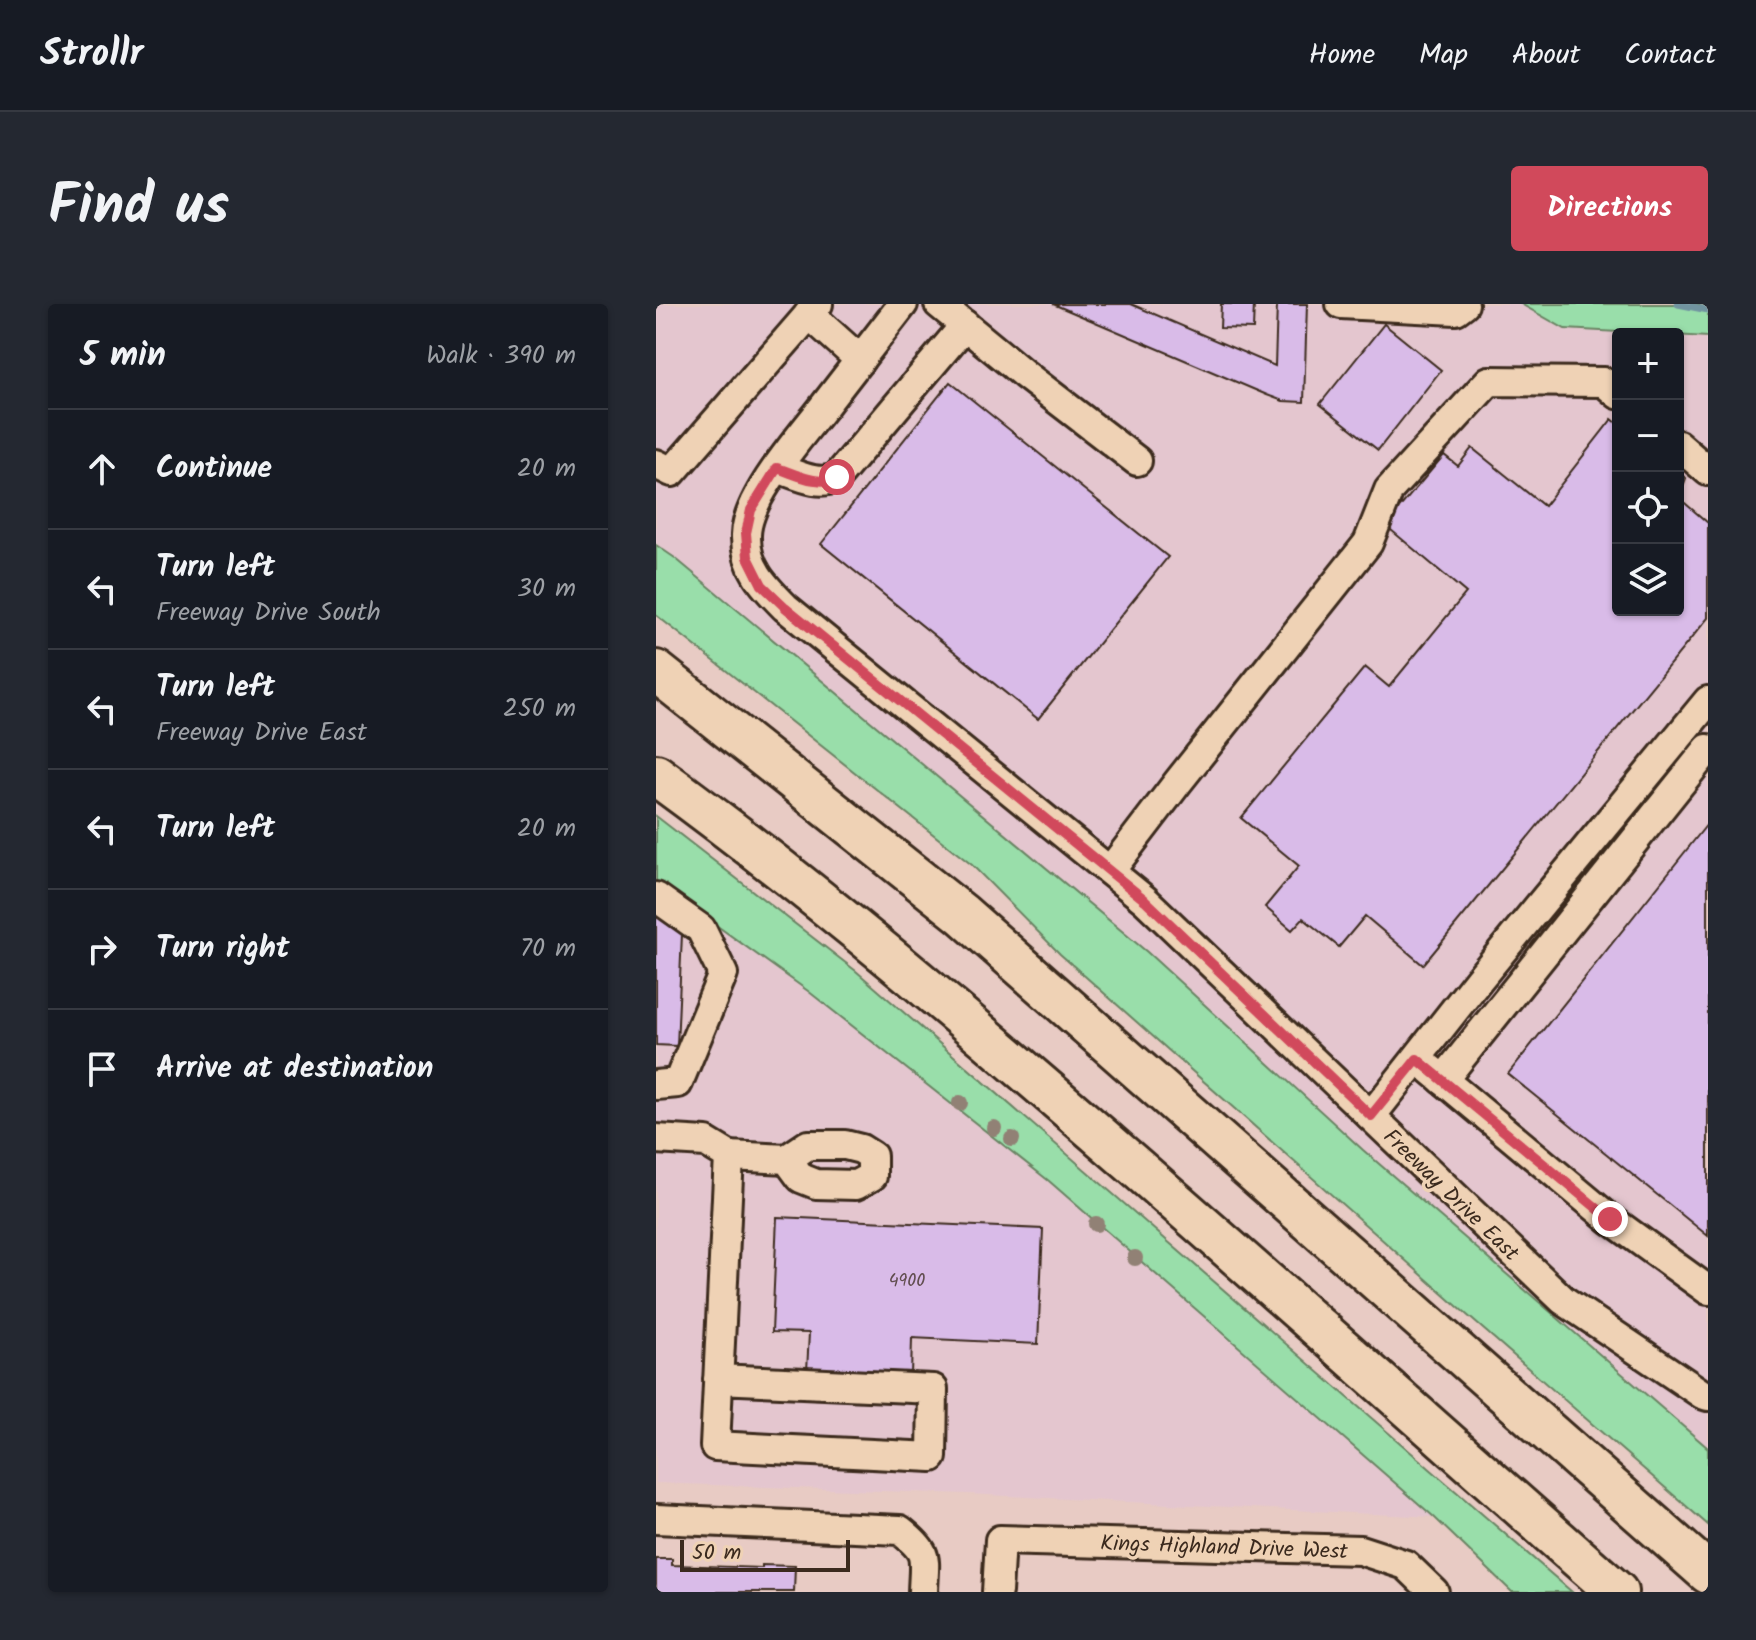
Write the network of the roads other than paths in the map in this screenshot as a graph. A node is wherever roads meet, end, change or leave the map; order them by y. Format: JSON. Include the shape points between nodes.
{"nodes":[{"id":1,"x":903,"y":304,"type":"edge"},
{"id":2,"x":939,"y":304,"type":"edge"},
{"id":3,"x":1341,"y":304,"type":"edge"},
{"id":4,"x":1464,"y":304,"type":"edge"},
{"id":5,"x":814,"y":309,"type":"edge"},
{"id":6,"x":965,"y":325,"type":"junction"},
{"id":7,"x":860,"y":360,"type":"junction"},
{"id":8,"x":1612,"y":389,"type":"edge"},
{"id":9,"x":1684,"y":450,"type":"edge"},
{"id":10,"x":1137,"y":461,"type":"dead end"},
{"id":11,"x":656,"y":464,"type":"edge"},
{"id":12,"x":777,"y":468,"type":"junction"},
{"id":13,"x":1708,"y":471,"type":"edge"},
{"id":14,"x":656,"y":671,"type":"edge"},
{"id":15,"x":1708,"y":701,"type":"edge"},
{"id":16,"x":1708,"y":749,"type":"edge"},
{"id":17,"x":656,"y":775,"type":"edge"},
{"id":18,"x":1110,"y":871,"type":"junction"},
{"id":19,"x":656,"y":897,"type":"edge"},
{"id":20,"x":1417,"y":1059,"type":"junction"},
{"id":21,"x":1443,"y":1080,"type":"junction"},
{"id":22,"x":656,"y":1085,"type":"edge"},
{"id":23,"x":1371,"y":1116,"type":"junction"},
{"id":24,"x":658,"y":1139,"type":"edge"},
{"id":25,"x":729,"y":1156,"type":"junction"},
{"id":26,"x":787,"y":1159,"type":"dead end"},
{"id":27,"x":1708,"y":1290,"type":"edge"},
{"id":28,"x":718,"y":1379,"type":"junction"},
{"id":29,"x":1708,"y":1396,"type":"edge"},
{"id":30,"x":656,"y":1519,"type":"edge"},
{"id":31,"x":1708,"y":1573,"type":"edge"},
{"id":32,"x":923,"y":1592,"type":"edge"},
{"id":33,"x":997,"y":1592,"type":"edge"},
{"id":34,"x":1434,"y":1592,"type":"edge"},
{"id":35,"x":1617,"y":1592,"type":"edge"}],
"edges":[{"from":1,"to":7,"type":"street"},
{"from":2,"to":6,"type":"street"},
{"from":3,"to":4,"type":"street","via":[[1456,310]]},
{"from":5,"to":7,"type":"street"},
{"from":5,"to":11,"type":"street","via":[[672,472]]},
{"from":6,"to":10,"type":"street"},
{"from":6,"to":12,"type":"street","via":[[837,477],[820,482]]},
{"from":7,"to":12,"type":"street"},
{"from":8,"to":18,"type":"street","via":[[1604,382],[1489,381],[1389,490],[1368,543]]},
{"from":9,"to":13,"type":"street"},
{"from":12,"to":18,"type":"street","name":"Freeway Drive East","via":[[751,510],[746,533],[748,557],[762,585]]},
{"from":14,"to":31,"type":"highway","via":[[962,914]]},
{"from":15,"to":20,"type":"street"},
{"from":16,"to":21,"type":"street"},
{"from":17,"to":35,"type":"highway","via":[[742,838],[999,1048]]},
{"from":18,"to":23,"type":"street","name":"Freeway Drive East"},
{"from":19,"to":22,"type":"street","via":[[701,929],[723,974],[678,1083]]},
{"from":20,"to":21,"type":"street"},
{"from":20,"to":23,"type":"street"},
{"from":21,"to":27,"type":"street","via":[[1610,1219]]},
{"from":23,"to":29,"type":"street","name":"Freeway Drive East","via":[[1563,1300]]},
{"from":24,"to":25,"type":"street","via":[[706,1142]]},
{"from":25,"to":26,"type":"street"},
{"from":25,"to":28,"type":"street"},
{"from":28,"to":28,"type":"street","via":[[715,1446],[932,1457],[933,1389]]},
{"from":30,"to":32,"type":"street","via":[[900,1530],[924,1555]]},
{"from":33,"to":34,"type":"street","name":"Kings Highland Drive West","via":[[1000,1540],[1360,1550],[1406,1565]]}]}
